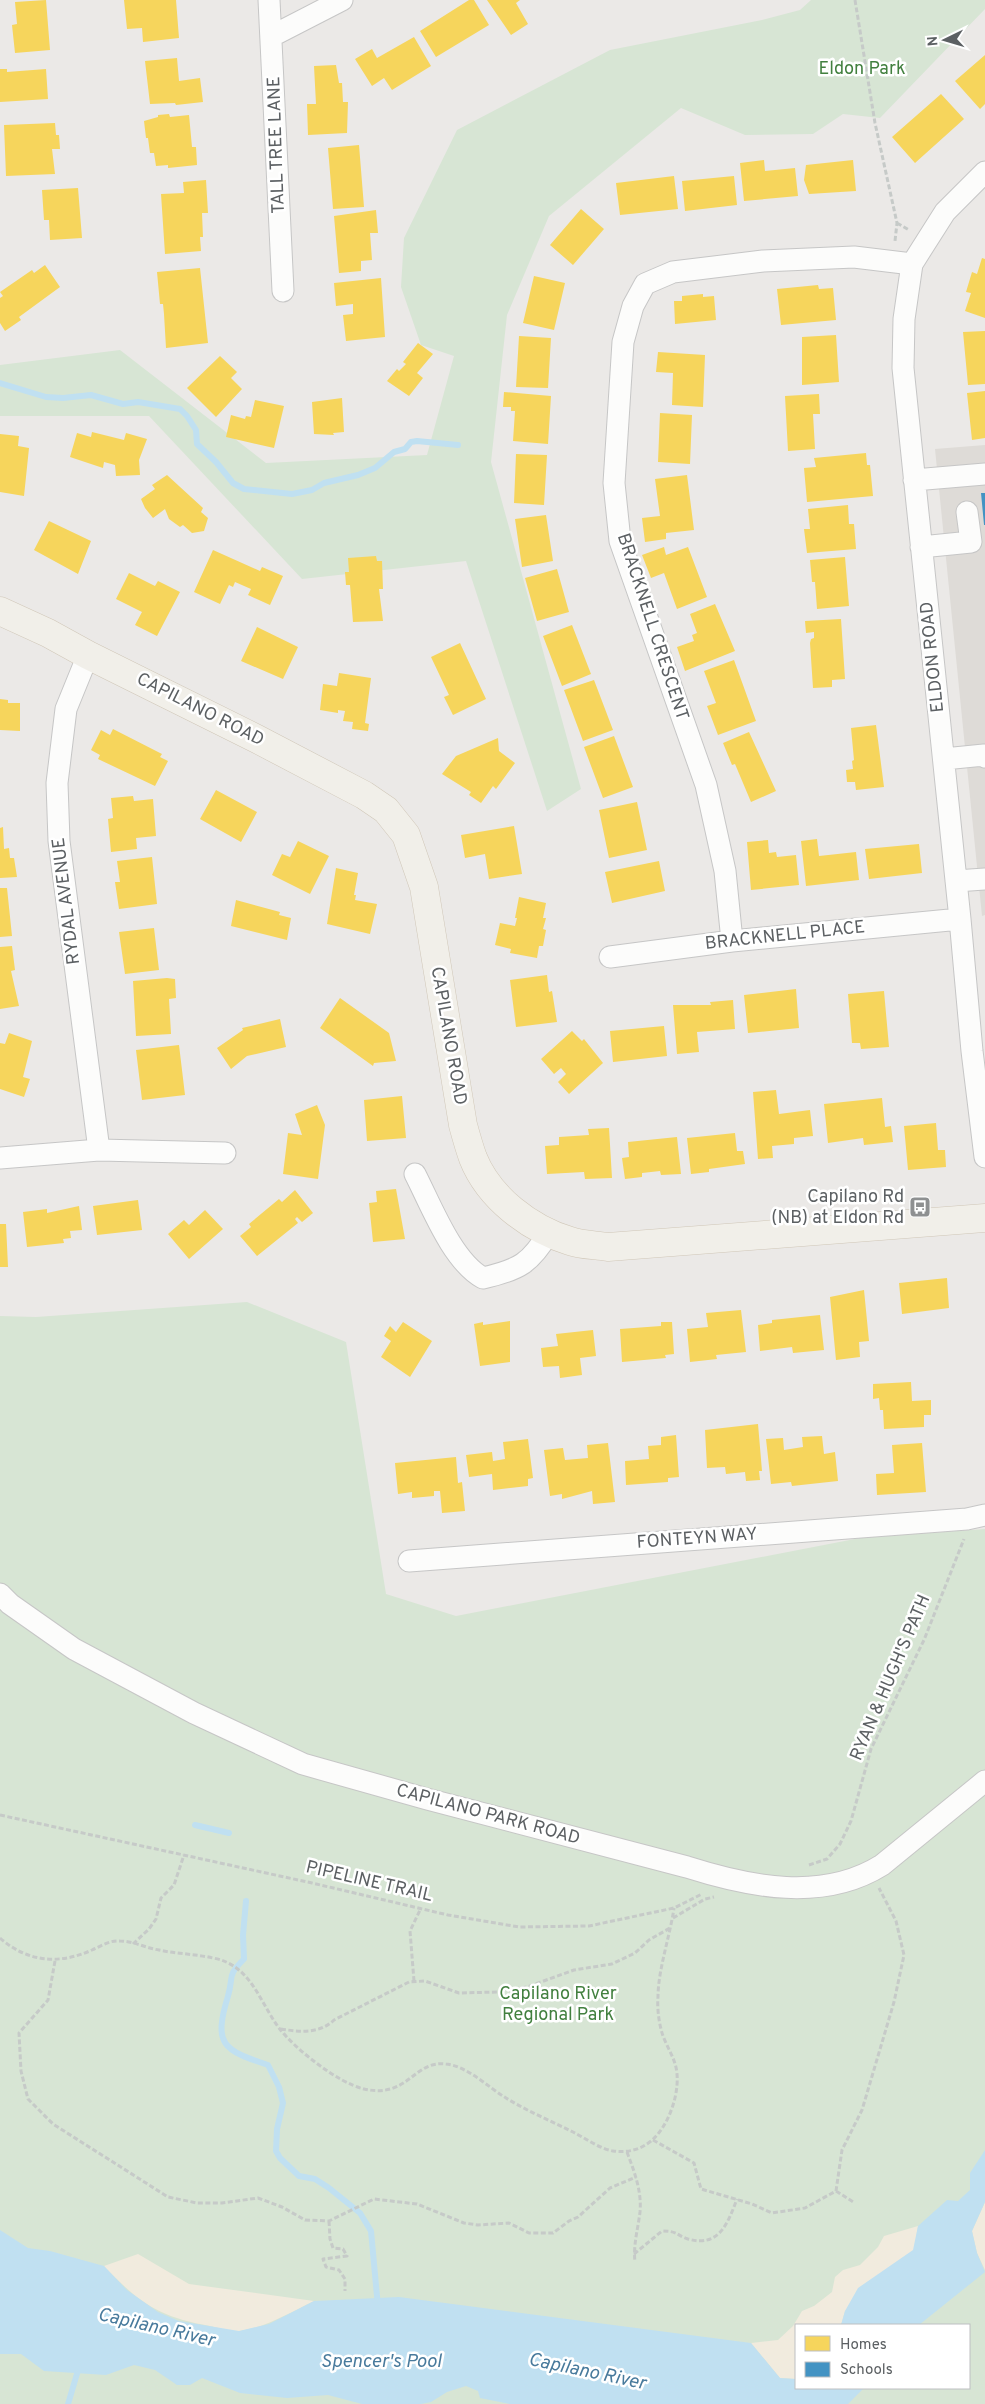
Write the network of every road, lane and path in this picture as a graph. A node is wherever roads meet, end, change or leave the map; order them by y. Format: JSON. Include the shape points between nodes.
{"nodes":[{"id":1,"x":269,"y":0,"type":"edge"},
{"id":2,"x":342,"y":0,"type":"edge"},
{"id":3,"x":855,"y":0,"type":"edge"},
{"id":4,"x":272,"y":36,"type":"junction"},
{"id":5,"x":985,"y":172,"type":"edge"},
{"id":6,"x":894,"y":247,"type":"dead end"},
{"id":7,"x":912,"y":264,"type":"junction"},
{"id":8,"x":283,"y":291,"type":"dead end"},
{"id":9,"x":985,"y":474,"type":"edge"},
{"id":10,"x":914,"y":480,"type":"junction"},
{"id":11,"x":967,"y":512,"type":"dead end"},
{"id":12,"x":921,"y":547,"type":"junction"},
{"id":13,"x":0,"y":611,"type":"edge"},
{"id":14,"x":88,"y":655,"type":"junction"},
{"id":15,"x":985,"y":757,"type":"edge"},
{"id":16,"x":944,"y":758,"type":"junction"},
{"id":17,"x":985,"y":878,"type":"edge"},
{"id":18,"x":956,"y":881,"type":"junction"},
{"id":19,"x":960,"y":919,"type":"junction"},
{"id":20,"x":732,"y":941,"type":"junction"},
{"id":21,"x":610,"y":957,"type":"dead end"},
{"id":22,"x":978,"y":1050,"type":"edge"},
{"id":23,"x":99,"y":1150,"type":"junction"},
{"id":24,"x":224,"y":1153,"type":"dead end"},
{"id":25,"x":0,"y":1158,"type":"edge"},
{"id":26,"x":985,"y":1158,"type":"edge"},
{"id":27,"x":415,"y":1174,"type":"dead end"},
{"id":28,"x":985,"y":1218,"type":"edge"},
{"id":29,"x":549,"y":1232,"type":"junction"},
{"id":30,"x":976,"y":1517,"type":"edge"},
{"id":31,"x":409,"y":1561,"type":"dead end"},
{"id":32,"x":0,"y":1594,"type":"edge"},
{"id":33,"x":985,"y":1781,"type":"edge"},
{"id":34,"x":0,"y":1816,"type":"edge"},
{"id":35,"x":184,"y":1855,"type":"junction"},
{"id":36,"x":805,"y":1866,"type":"dead end"},
{"id":37,"x":871,"y":1872,"type":"junction"},
{"id":38,"x":726,"y":1887,"type":"junction"},
{"id":39,"x":421,"y":1908,"type":"junction"},
{"id":40,"x":674,"y":1908,"type":"junction"},
{"id":41,"x":672,"y":1918,"type":"junction"},
{"id":42,"x":671,"y":1928,"type":"junction"},
{"id":43,"x":0,"y":1938,"type":"edge"},
{"id":44,"x":133,"y":1944,"type":"junction"},
{"id":45,"x":55,"y":1961,"type":"junction"},
{"id":46,"x":414,"y":1981,"type":"junction"},
{"id":47,"x":280,"y":2029,"type":"junction"},
{"id":48,"x":653,"y":2140,"type":"junction"},
{"id":49,"x":627,"y":2152,"type":"junction"},
{"id":50,"x":636,"y":2177,"type":"junction"},
{"id":51,"x":836,"y":2192,"type":"junction"},
{"id":52,"x":737,"y":2199,"type":"junction"},
{"id":53,"x":855,"y":2203,"type":"dead end"},
{"id":54,"x":329,"y":2220,"type":"junction"},
{"id":55,"x":634,"y":2254,"type":"junction"},
{"id":56,"x":635,"y":2262,"type":"dead end"},
{"id":57,"x":345,"y":2291,"type":"dead end"}],
"edges":[{"from":1,"to":4,"type":"street","name":"TALL TREE LANE"},
{"from":2,"to":4,"type":"street"},
{"from":3,"to":6,"type":"path","via":[[875,124],[897,223]]},
{"from":4,"to":8,"type":"street","name":"TALL TREE LANE"},
{"from":5,"to":7,"type":"street","via":[[945,212]]},
{"from":7,"to":10,"type":"street","name":"ELDON ROAD","via":[[904,319],[903,368]]},
{"from":7,"to":20,"type":"street","name":"BRACKNELL CRESCENT","via":[[854,257],[763,261],[673,272],[645,284],[633,306],[624,342],[614,483],[620,541],[706,785],[725,871]]},
{"from":9,"to":10,"type":"street"},
{"from":10,"to":12,"type":"street","name":"ELDON ROAD"},
{"from":11,"to":12,"type":"street","via":[[971,542]]},
{"from":12,"to":16,"type":"street","name":"ELDON ROAD"},
{"from":13,"to":14,"type":"main road","name":"CAPILANO ROAD","via":[[48,632]]},
{"from":14,"to":23,"type":"street","name":"RYDAL AVENUE","via":[[66,709],[57,783],[59,841]]},
{"from":14,"to":29,"type":"main road","name":"CAPILANO ROAD","via":[[364,795],[386,810],[406,835],[424,887],[462,1125],[473,1159],[504,1202],[526,1221]]},
{"from":15,"to":16,"type":"street"},
{"from":16,"to":18,"type":"street","name":"ELDON ROAD"},
{"from":17,"to":18,"type":"street"},
{"from":18,"to":19,"type":"street","name":"ELDON ROAD"},
{"from":19,"to":20,"type":"street","name":"BRACKNELL PLACE"},
{"from":19,"to":22,"type":"street","name":"ELDON ROAD"},
{"from":20,"to":21,"type":"street","name":"BRACKNELL PLACE"},
{"from":22,"to":26,"type":"street","name":"ELDON ROAD"},
{"from":23,"to":24,"type":"street"},
{"from":23,"to":25,"type":"street"},
{"from":27,"to":29,"type":"street","via":[[454,1248],[472,1272],[483,1278],[529,1261]]},
{"from":28,"to":29,"type":"main road","name":"CAPILANO ROAD","via":[[608,1247],[570,1242]]},
{"from":30,"to":31,"type":"street","name":"FONTEYN WAY"},
{"from":30,"to":36,"type":"path","name":"RYAN & HUGH'S PATH","via":[[967,1531],[924,1640],[872,1749],[851,1821],[840,1844],[827,1858]]},
{"from":32,"to":38,"type":"street","name":"CAPILANO PARK ROAD","via":[[74,1649],[194,1713],[303,1764],[687,1867]]},
{"from":33,"to":37,"type":"street","name":"CAPILANO PARK ROAD"},
{"from":34,"to":35,"type":"path","name":"PIPELINE TRAIL"},
{"from":35,"to":39,"type":"path","name":"PIPELINE TRAIL"},
{"from":35,"to":44,"type":"path","via":[[174,1885],[162,1898],[156,1919]]},
{"from":37,"to":38,"type":"street","name":"CAPILANO PARK ROAD","via":[[849,1882],[796,1889]]},
{"from":37,"to":51,"type":"path","via":[[896,1921],[904,1955],[894,2002],[862,2110],[842,2150]]},
{"from":38,"to":40,"type":"path","name":"PIPELINE TRAIL"},
{"from":38,"to":41,"type":"path"},
{"from":39,"to":40,"type":"path","name":"PIPELINE TRAIL","via":[[519,1927],[588,1926]]},
{"from":39,"to":46,"type":"path","via":[[410,1931]]},
{"from":40,"to":41,"type":"path"},
{"from":41,"to":42,"type":"path"},
{"from":42,"to":46,"type":"path","via":[[649,1940],[635,1953],[612,1964],[574,1970],[527,1987],[458,1993],[424,1981]]},
{"from":42,"to":48,"type":"path","via":[[658,1994],[658,2010],[663,2036],[677,2074],[668,2118]]},
{"from":43,"to":45,"type":"path","via":[[32,1958]]},
{"from":44,"to":45,"type":"path","via":[[107,1942]]},
{"from":44,"to":47,"type":"path","via":[[216,1958],[234,1966],[249,1978]]},
{"from":45,"to":54,"type":"path","via":[[48,2000],[19,2034],[21,2071],[28,2099],[53,2124],[168,2198],[197,2203],[258,2198],[305,2220]]},
{"from":46,"to":47,"type":"path","via":[[334,2020],[327,2027],[304,2031]]},
{"from":47,"to":49,"type":"path","via":[[329,2071],[360,2088],[377,2091],[397,2088],[426,2068],[447,2064],[461,2068],[508,2099],[588,2140],[611,2151]]},
{"from":48,"to":49,"type":"path","via":[[640,2149]]},
{"from":48,"to":52,"type":"path","via":[[694,2163],[701,2189]]},
{"from":49,"to":50,"type":"path"},
{"from":50,"to":54,"type":"path","via":[[610,2188],[578,2217],[553,2233],[529,2233],[509,2224],[478,2226],[417,2204],[374,2199]]},
{"from":50,"to":55,"type":"path","via":[[640,2212]]},
{"from":51,"to":52,"type":"path","via":[[805,2208],[772,2213]]},
{"from":51,"to":53,"type":"path"},
{"from":52,"to":55,"type":"path","via":[[726,2227],[716,2236],[702,2241],[686,2239],[676,2231],[662,2231]]},
{"from":54,"to":57,"type":"path","via":[[333,2248],[343,2249],[347,2256],[323,2259],[326,2267],[339,2270],[345,2279]]},
{"from":55,"to":56,"type":"path"}]}
